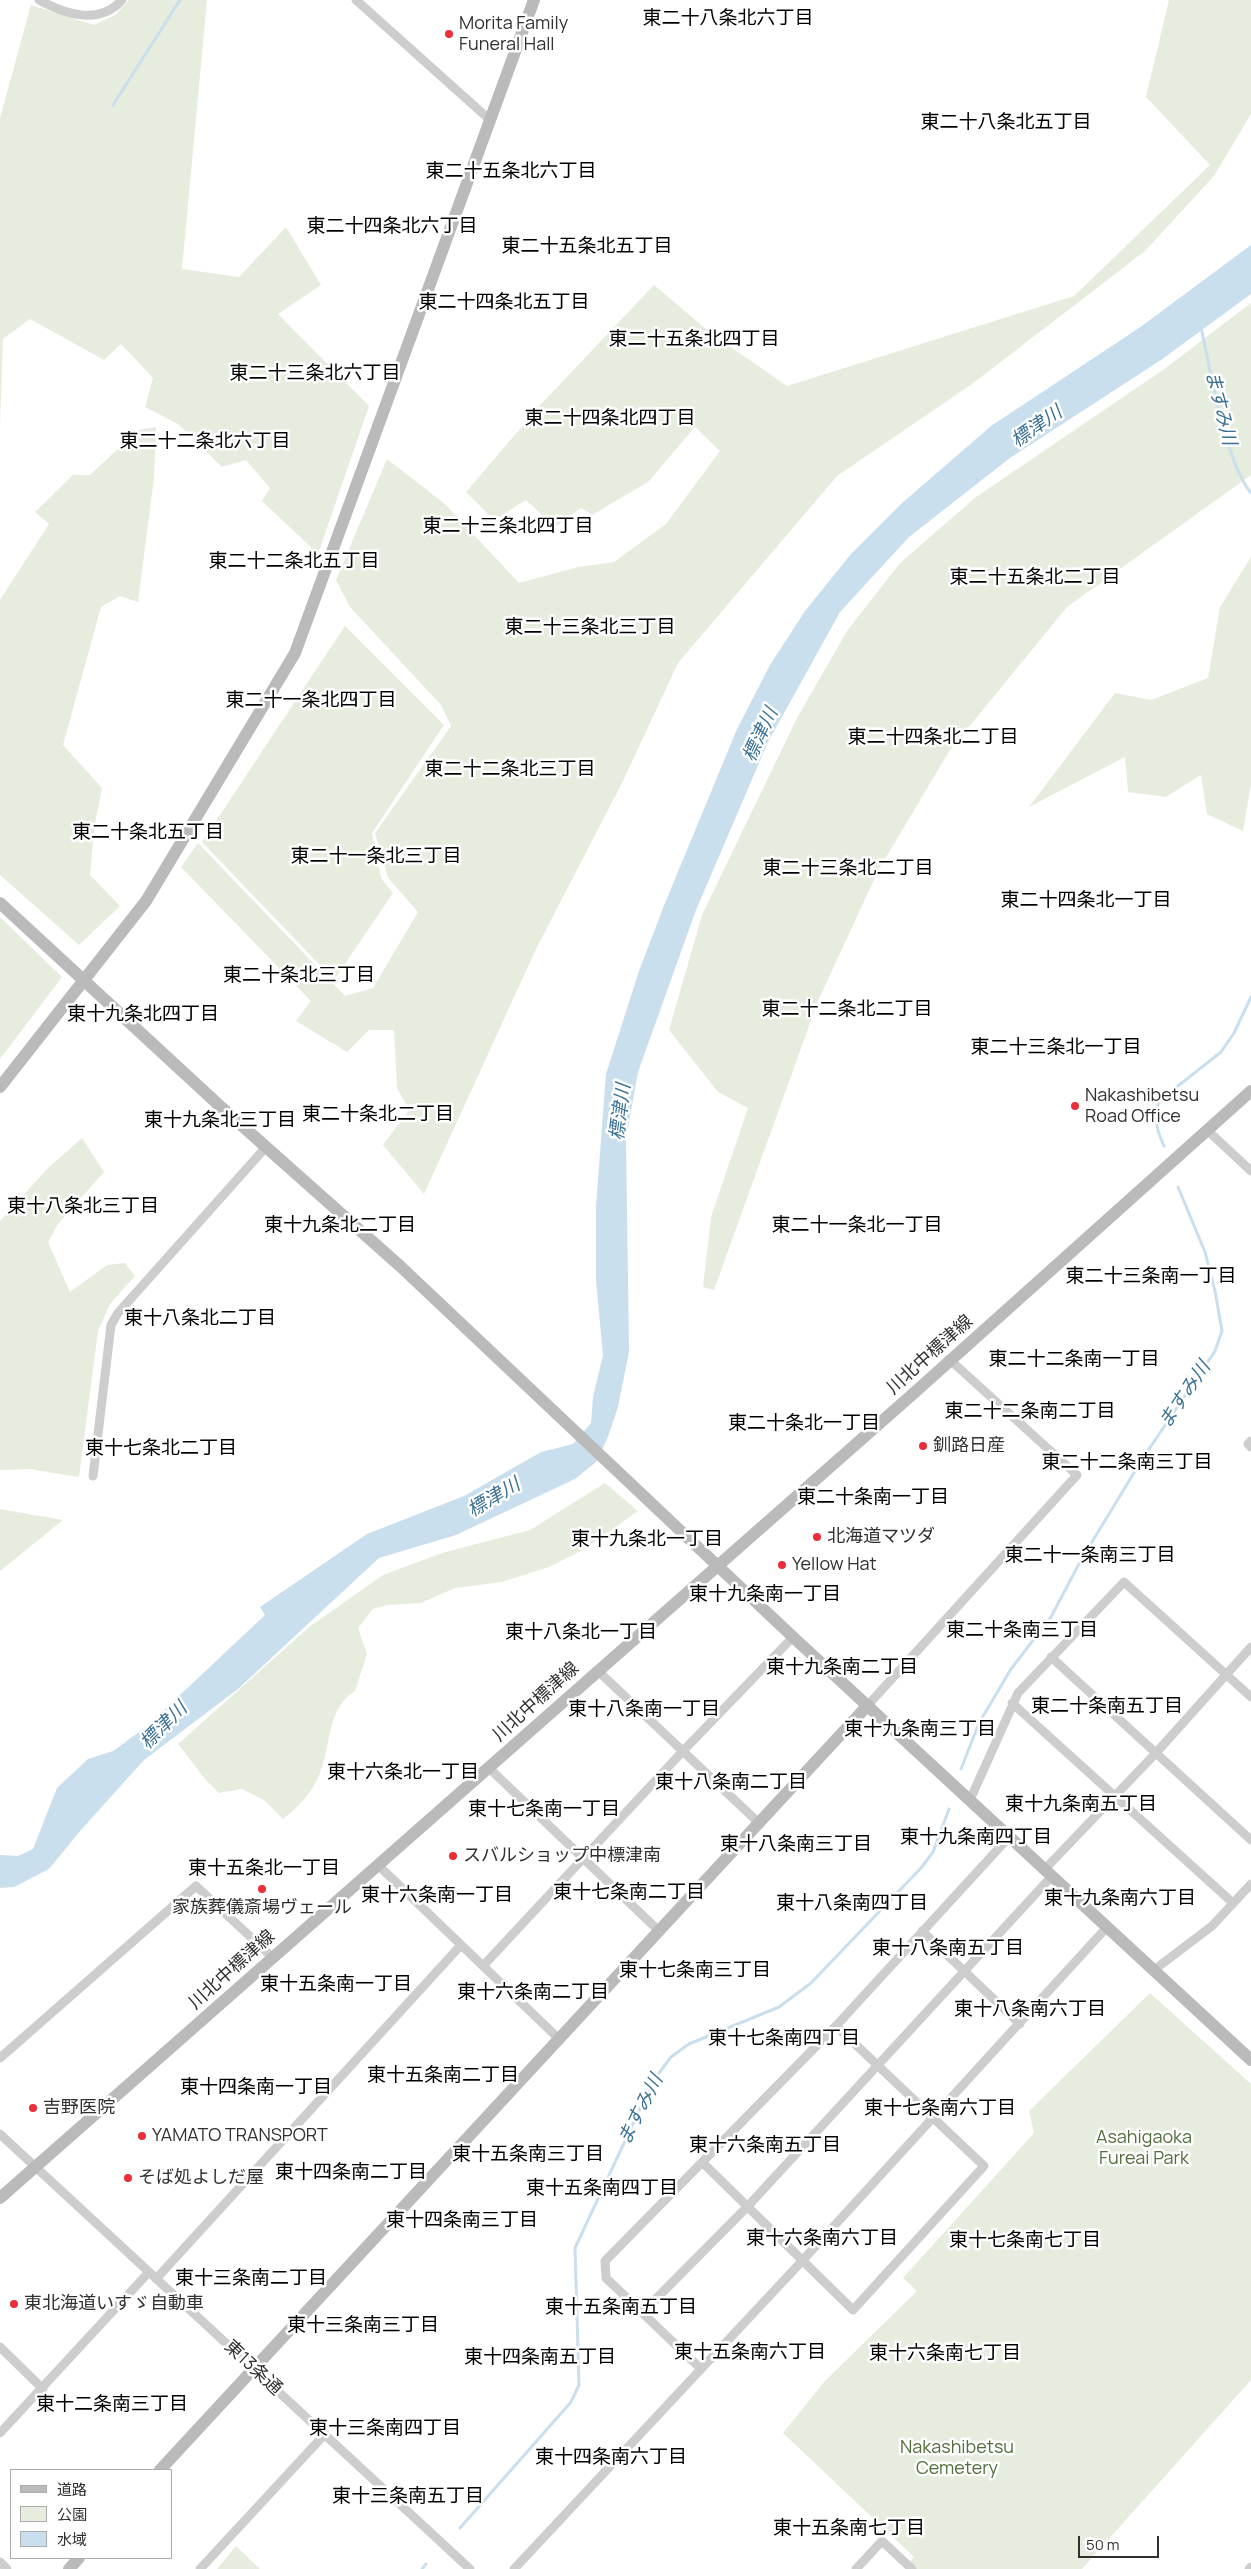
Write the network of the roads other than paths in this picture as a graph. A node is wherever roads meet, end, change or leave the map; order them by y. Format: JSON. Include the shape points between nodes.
{"nodes":[{"id":1,"x":39,"y":0,"type":"edge"},
{"id":2,"x":122,"y":0,"type":"edge"},
{"id":3,"x":356,"y":0,"type":"edge"},
{"id":4,"x":534,"y":0,"type":"edge"},
{"id":5,"x":490,"y":120,"type":"junction"},
{"id":6,"x":0,"y":903,"type":"edge"},
{"id":7,"x":82,"y":980,"type":"junction"},
{"id":8,"x":0,"y":1087,"type":"edge"},
{"id":9,"x":1251,"y":1091,"type":"edge"},
{"id":10,"x":1206,"y":1130,"type":"junction"},
{"id":11,"x":266,"y":1147,"type":"junction"},
{"id":12,"x":1251,"y":1171,"type":"edge"},
{"id":13,"x":949,"y":1359,"type":"junction"},
{"id":14,"x":1251,"y":1441,"type":"edge"},
{"id":15,"x":1251,"y":1447,"type":"edge"},
{"id":16,"x":93,"y":1476,"type":"dead end"},
{"id":17,"x":718,"y":1566,"type":"junction"},
{"id":18,"x":793,"y":1637,"type":"junction"},
{"id":19,"x":1251,"y":1647,"type":"edge"},
{"id":20,"x":1052,"y":1657,"type":"junction"},
{"id":21,"x":598,"y":1671,"type":"junction"},
{"id":22,"x":1226,"y":1674,"type":"junction"},
{"id":23,"x":1251,"y":1697,"type":"edge"},
{"id":24,"x":1012,"y":1703,"type":"junction"},
{"id":25,"x":868,"y":1705,"type":"junction"},
{"id":26,"x":683,"y":1751,"type":"junction"},
{"id":27,"x":1155,"y":1754,"type":"junction"},
{"id":28,"x":489,"y":1768,"type":"junction"},
{"id":29,"x":1115,"y":1796,"type":"junction"},
{"id":30,"x":970,"y":1800,"type":"junction"},
{"id":31,"x":760,"y":1824,"type":"junction"},
{"id":32,"x":1010,"y":1836,"type":"junction"},
{"id":33,"x":1251,"y":1840,"type":"edge"},
{"id":34,"x":582,"y":1860,"type":"junction"},
{"id":35,"x":379,"y":1866,"type":"junction"},
{"id":36,"x":1048,"y":1872,"type":"junction"},
{"id":37,"x":1251,"y":1884,"type":"edge"},
{"id":38,"x":1233,"y":1902,"type":"junction"},
{"id":39,"x":1107,"y":1927,"type":"junction"},
{"id":40,"x":922,"y":1931,"type":"junction"},
{"id":41,"x":660,"y":1932,"type":"junction"},
{"id":42,"x":460,"y":1945,"type":"junction"},
{"id":43,"x":272,"y":1957,"type":"junction"},
{"id":44,"x":483,"y":1966,"type":"junction"},
{"id":45,"x":964,"y":1970,"type":"junction"},
{"id":46,"x":1154,"y":1970,"type":"junction"},
{"id":47,"x":1020,"y":2024,"type":"junction"},
{"id":48,"x":836,"y":2026,"type":"junction"},
{"id":49,"x":559,"y":2039,"type":"junction"},
{"id":50,"x":0,"y":2058,"type":"edge"},
{"id":51,"x":1251,"y":2060,"type":"edge"},
{"id":52,"x":877,"y":2066,"type":"junction"},
{"id":53,"x":932,"y":2118,"type":"junction"},
{"id":54,"x":0,"y":2134,"type":"edge"},
{"id":55,"x":702,"y":2162,"type":"junction"},
{"id":56,"x":36,"y":2166,"type":"junction"},
{"id":57,"x":0,"y":2198,"type":"edge"},
{"id":58,"x":748,"y":2206,"type":"junction"},
{"id":59,"x":803,"y":2260,"type":"junction"},
{"id":60,"x":152,"y":2275,"type":"junction"},
{"id":61,"x":643,"y":2312,"type":"junction"},
{"id":62,"x":0,"y":2347,"type":"edge"},
{"id":63,"x":254,"y":2368,"type":"junction"},
{"id":64,"x":700,"y":2368,"type":"junction"},
{"id":65,"x":43,"y":2389,"type":"junction"},
{"id":66,"x":0,"y":2433,"type":"edge"},
{"id":67,"x":325,"y":2434,"type":"junction"},
{"id":68,"x":161,"y":2469,"type":"edge"},
{"id":69,"x":78,"y":2559,"type":"edge"},
{"id":70,"x":0,"y":2562,"type":"edge"},
{"id":71,"x":6,"y":2569,"type":"edge"},
{"id":72,"x":69,"y":2569,"type":"edge"},
{"id":73,"x":200,"y":2569,"type":"edge"},
{"id":74,"x":470,"y":2569,"type":"edge"},
{"id":75,"x":514,"y":2569,"type":"edge"},
{"id":76,"x":856,"y":2569,"type":"edge"},
{"id":77,"x":912,"y":2569,"type":"edge"}],
"edges":[{"from":1,"to":2,"type":"street","via":[[53,8],[91,16],[108,12]]},
{"from":3,"to":5,"type":"street"},
{"from":4,"to":5,"type":"street"},
{"from":5,"to":7,"type":"street","via":[[295,653],[146,901]]},
{"from":6,"to":7,"type":"street"},
{"from":7,"to":8,"type":"street"},
{"from":7,"to":11,"type":"street"},
{"from":9,"to":10,"type":"street","name":"川北中標津線"},
{"from":10,"to":12,"type":"street"},
{"from":10,"to":13,"type":"street","name":"川北中標津線"},
{"from":11,"to":16,"type":"street","via":[[110,1325]]},
{"from":11,"to":17,"type":"street","via":[[400,1266]]},
{"from":13,"to":17,"type":"street","name":"川北中標津線"},
{"from":13,"to":25,"type":"street","via":[[1077,1476]]},
{"from":14,"to":15,"type":"street","via":[[1248,1444]]},
{"from":17,"to":18,"type":"street"},
{"from":17,"to":21,"type":"street","name":"川北中標津線"},
{"from":18,"to":25,"type":"street"},
{"from":18,"to":26,"type":"street"},
{"from":19,"to":22,"type":"street"},
{"from":20,"to":22,"type":"street","via":[[1124,1582]]},
{"from":20,"to":24,"type":"street"},
{"from":20,"to":27,"type":"street"},
{"from":21,"to":26,"type":"street"},
{"from":21,"to":28,"type":"street","name":"川北中標津線"},
{"from":22,"to":23,"type":"street"},
{"from":22,"to":27,"type":"street"},
{"from":24,"to":29,"type":"street"},
{"from":24,"to":30,"type":"street"},
{"from":25,"to":30,"type":"street"},
{"from":25,"to":31,"type":"street"},
{"from":26,"to":31,"type":"street"},
{"from":26,"to":34,"type":"street"},
{"from":27,"to":29,"type":"street"},
{"from":27,"to":33,"type":"street"},
{"from":28,"to":34,"type":"street"},
{"from":28,"to":35,"type":"street","name":"川北中標津線"},
{"from":29,"to":36,"type":"street"},
{"from":29,"to":38,"type":"street"},
{"from":30,"to":32,"type":"street"},
{"from":31,"to":41,"type":"street"},
{"from":32,"to":36,"type":"street"},
{"from":32,"to":40,"type":"street"},
{"from":34,"to":41,"type":"street"},
{"from":34,"to":44,"type":"street"},
{"from":35,"to":42,"type":"street"},
{"from":35,"to":43,"type":"street","name":"川北中標津線"},
{"from":36,"to":39,"type":"street"},
{"from":36,"to":45,"type":"street"},
{"from":37,"to":38,"type":"street"},
{"from":38,"to":46,"type":"street","via":[[1212,1926]]},
{"from":39,"to":46,"type":"street"},
{"from":39,"to":47,"type":"street"},
{"from":40,"to":45,"type":"street"},
{"from":40,"to":48,"type":"street"},
{"from":41,"to":49,"type":"street"},
{"from":42,"to":44,"type":"street"},
{"from":42,"to":60,"type":"street"},
{"from":43,"to":50,"type":"street","via":[[196,1886]]},
{"from":43,"to":56,"type":"street","name":"川北中標津線"},
{"from":44,"to":49,"type":"street"},
{"from":45,"to":47,"type":"street"},
{"from":45,"to":52,"type":"street"},
{"from":46,"to":51,"type":"street"},
{"from":47,"to":53,"type":"street"},
{"from":48,"to":52,"type":"street"},
{"from":48,"to":55,"type":"street"},
{"from":49,"to":63,"type":"street"},
{"from":52,"to":53,"type":"street"},
{"from":52,"to":58,"type":"street"},
{"from":53,"to":59,"type":"street"},
{"from":53,"to":59,"type":"street","via":[[984,2166],[978,2173],[853,2310]]},
{"from":54,"to":56,"type":"street","name":"東13条通"},
{"from":55,"to":58,"type":"street"},
{"from":55,"to":61,"type":"street","via":[[605,2261],[606,2278]]},
{"from":56,"to":57,"type":"street","name":"川北中標津線"},
{"from":56,"to":60,"type":"street","name":"東13条通"},
{"from":58,"to":59,"type":"street"},
{"from":58,"to":61,"type":"street"},
{"from":59,"to":64,"type":"street"},
{"from":60,"to":63,"type":"street","name":"東13条通"},
{"from":60,"to":65,"type":"street"},
{"from":61,"to":64,"type":"street"},
{"from":62,"to":65,"type":"street"},
{"from":63,"to":67,"type":"street","name":"東13条通"},
{"from":63,"to":68,"type":"street"},
{"from":64,"to":75,"type":"street"},
{"from":65,"to":66,"type":"street"},
{"from":67,"to":73,"type":"street"},
{"from":67,"to":74,"type":"street","name":"東13条通"},
{"from":69,"to":72,"type":"street"},
{"from":70,"to":71,"type":"street"},
{"from":76,"to":77,"type":"street","via":[[882,2541]]}]}
